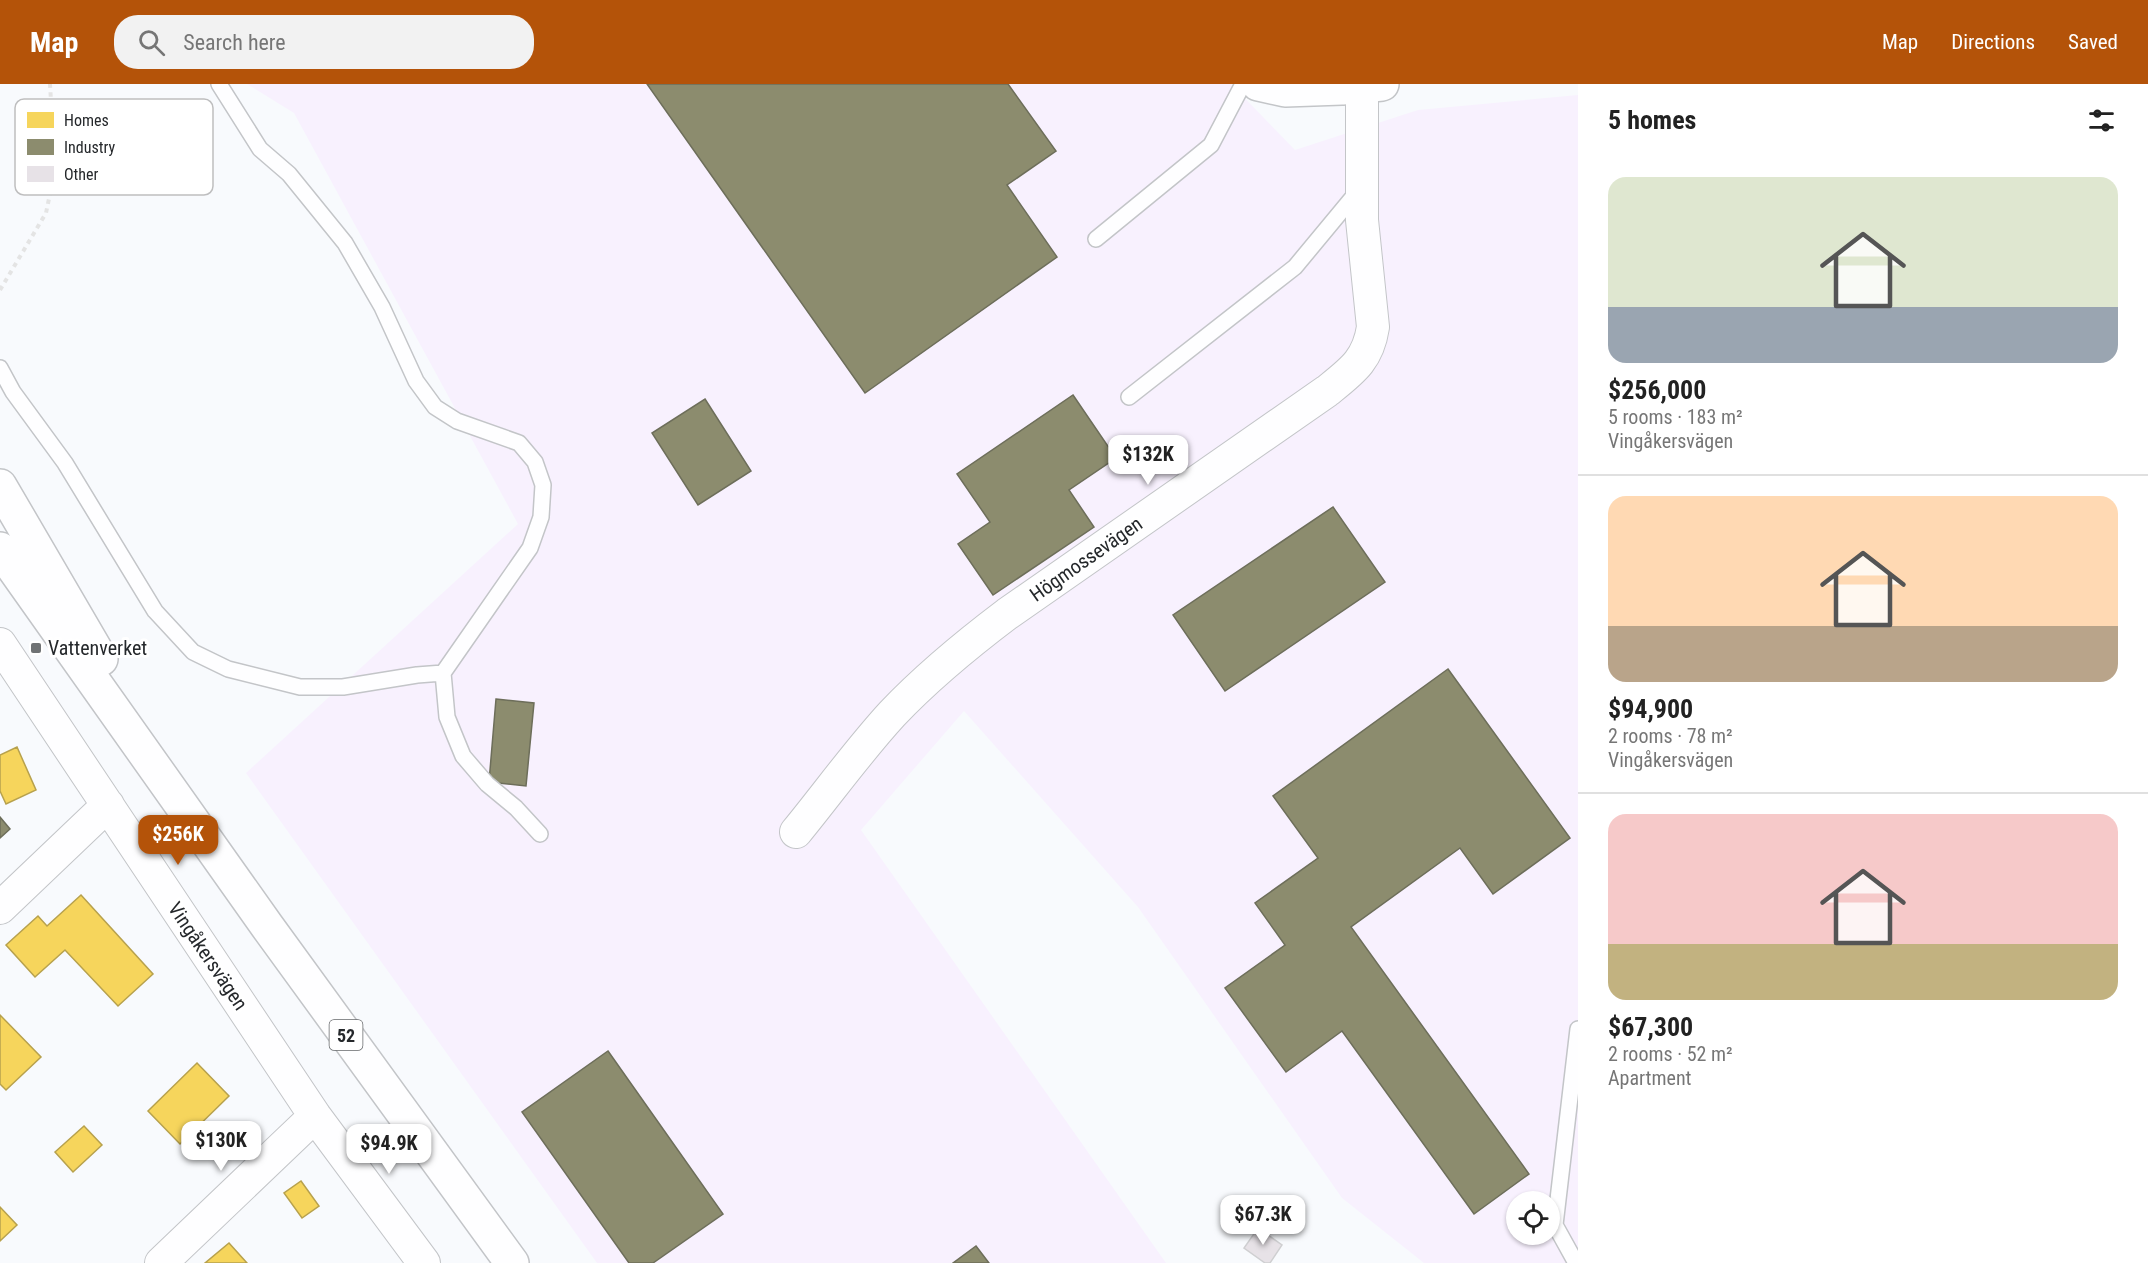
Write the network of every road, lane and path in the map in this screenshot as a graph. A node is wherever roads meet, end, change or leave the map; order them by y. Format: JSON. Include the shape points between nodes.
{"nodes":[{"id":1,"x":50,"y":84,"type":"edge"},
{"id":2,"x":219,"y":84,"type":"edge"},
{"id":3,"x":1243,"y":84,"type":"edge"},
{"id":4,"x":1258,"y":84,"type":"edge"},
{"id":5,"x":1372,"y":85,"type":"edge"},
{"id":6,"x":51,"y":99,"type":"edge"},
{"id":7,"x":1362,"y":186,"type":"junction"},
{"id":8,"x":50,"y":195,"type":"edge"},
{"id":9,"x":1095,"y":239,"type":"dead end"},
{"id":10,"x":0,"y":290,"type":"edge"},
{"id":11,"x":0,"y":368,"type":"edge"},
{"id":12,"x":1129,"y":397,"type":"dead end"},
{"id":13,"x":0,"y":486,"type":"edge"},
{"id":14,"x":0,"y":549,"type":"edge"},
{"id":15,"x":0,"y":644,"type":"edge"},
{"id":16,"x":443,"y":673,"type":"junction"},
{"id":17,"x":108,"y":805,"type":"junction"},
{"id":18,"x":183,"y":805,"type":"junction"},
{"id":19,"x":796,"y":832,"type":"dead end"},
{"id":20,"x":540,"y":834,"type":"dead end"},
{"id":21,"x":0,"y":908,"type":"edge"},
{"id":22,"x":1578,"y":1029,"type":"edge"},
{"id":23,"x":315,"y":1116,"type":"junction"},
{"id":24,"x":161,"y":1263,"type":"edge"},
{"id":25,"x":424,"y":1263,"type":"edge"},
{"id":26,"x":512,"y":1263,"type":"edge"},
{"id":27,"x":1576,"y":1263,"type":"edge"}],
"edges":[{"from":1,"to":6,"type":"path"},
{"from":2,"to":16,"type":"lane","via":[[260,149],[290,174],[345,243],[382,307],[416,381],[435,407],[457,421],[519,443],[535,462],[543,485],[541,517],[530,548]]},
{"from":3,"to":9,"type":"lane","via":[[1210,145]]},
{"from":4,"to":5,"type":"main road","name":"Högmossevägen","via":[[1285,90]]},
{"from":5,"to":7,"type":"street","name":"Högmossevägen"},
{"from":7,"to":12,"type":"lane","via":[[1295,267]]},
{"from":7,"to":19,"type":"street","name":"Högmossevägen","via":[[1373,327],[1359,363],[1327,391],[965,646],[891,715]]},
{"from":8,"to":10,"type":"path","via":[[46,213]]},
{"from":11,"to":16,"type":"lane","via":[[65,464],[155,611],[193,652],[228,669],[300,687],[343,687]]},
{"from":13,"to":18,"type":"main road","number":"52"},
{"from":14,"to":18,"type":"main road","number":"52"},
{"from":15,"to":17,"type":"street","name":"Vingåkersvägen"},
{"from":16,"to":20,"type":"lane","via":[[447,717],[463,756]]},
{"from":17,"to":21,"type":"street"},
{"from":17,"to":23,"type":"street","name":"Vingåkersvägen"},
{"from":18,"to":26,"type":"main road","number":"52"},
{"from":22,"to":27,"type":"lane","via":[[1555,1225]]},
{"from":23,"to":24,"type":"street"},
{"from":23,"to":25,"type":"street","name":"Vingåkersvägen"}]}
